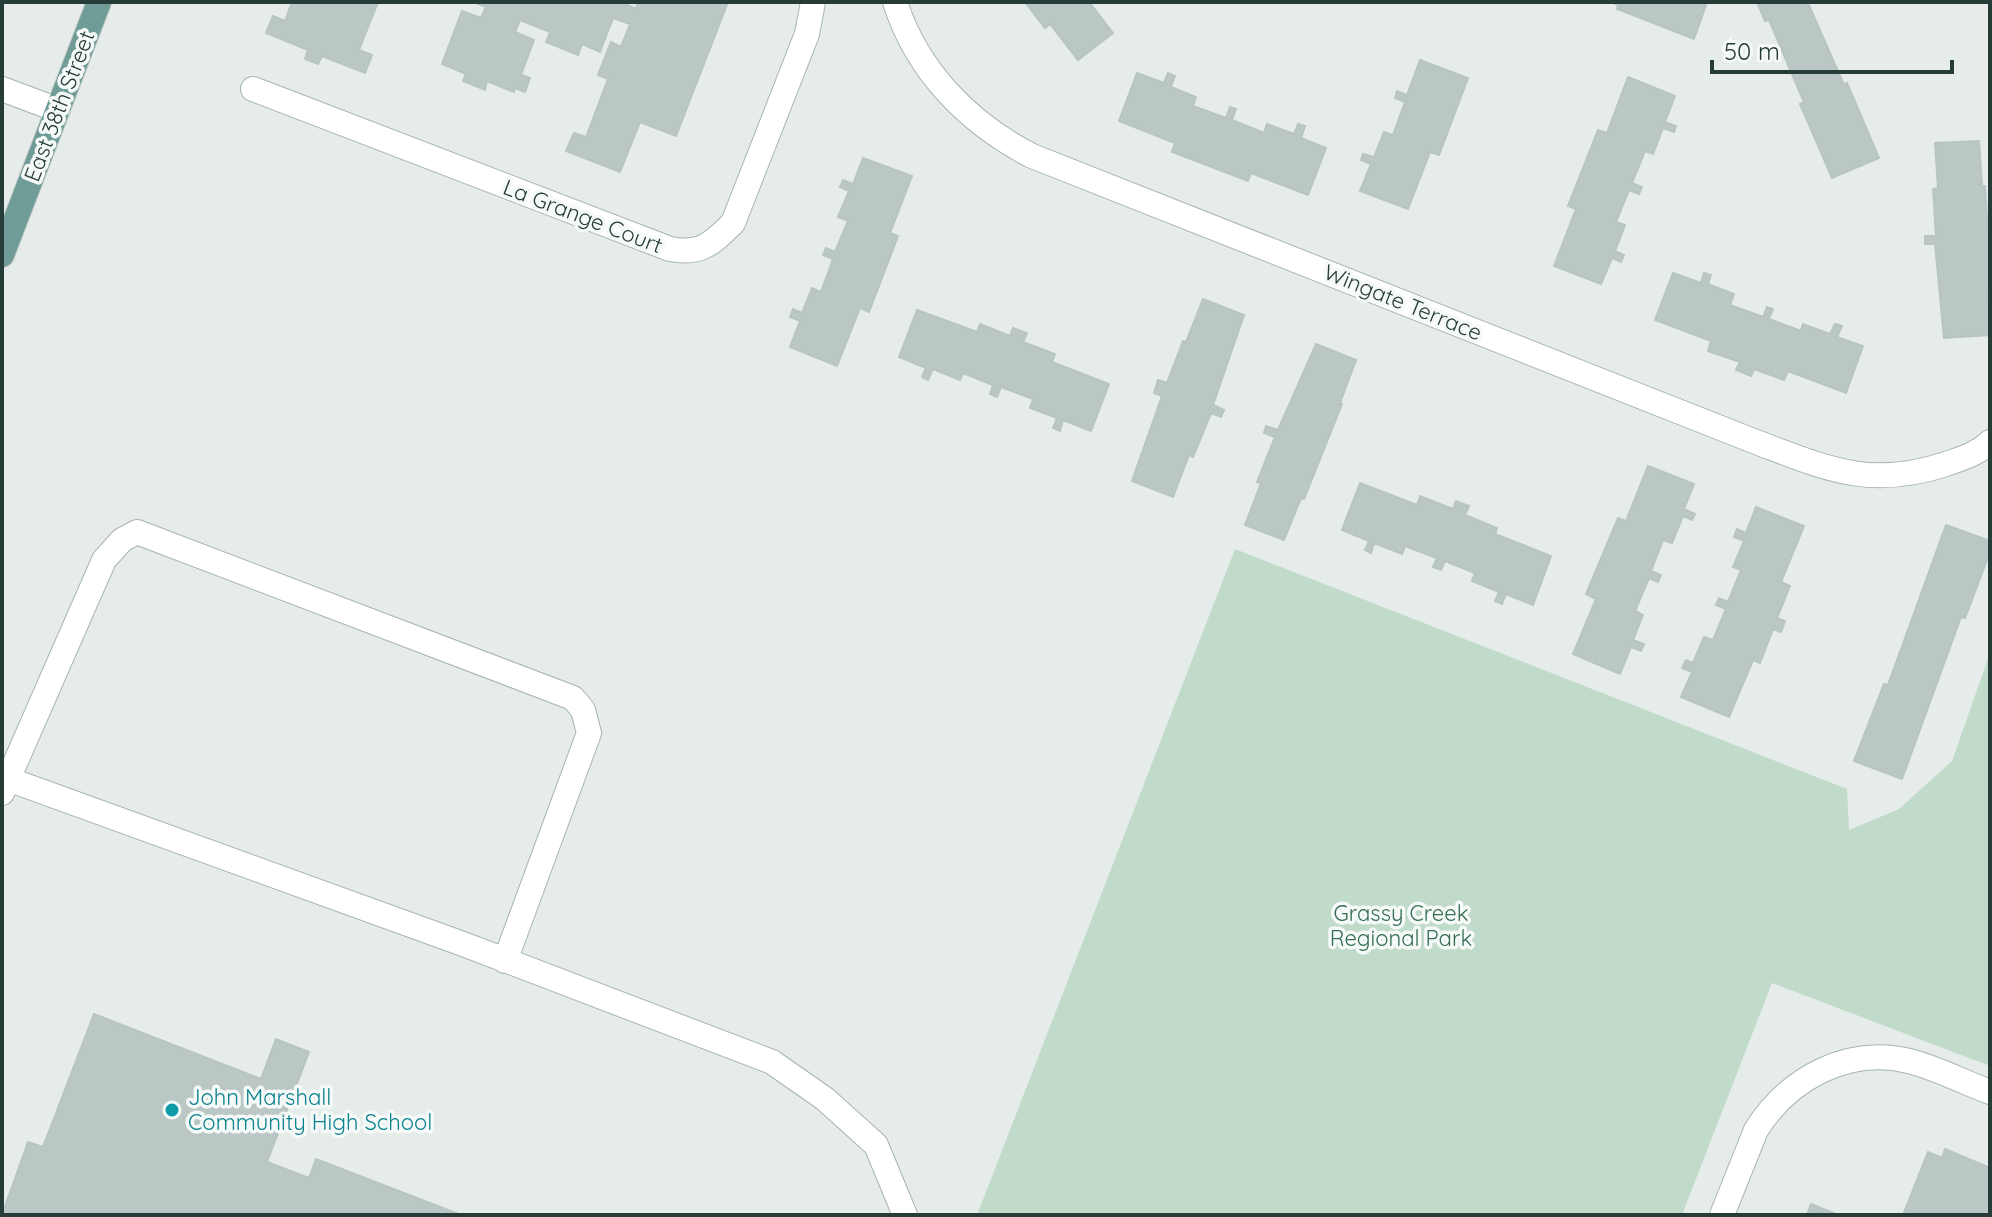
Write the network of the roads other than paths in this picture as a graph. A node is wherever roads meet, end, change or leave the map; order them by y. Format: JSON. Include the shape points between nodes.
{"nodes":[{"id":1,"x":99,"y":2,"type":"edge"},
{"id":2,"x":813,"y":2,"type":"edge"},
{"id":3,"x":895,"y":2,"type":"edge"},
{"id":4,"x":2,"y":89,"type":"edge"},
{"id":5,"x":253,"y":89,"type":"dead end"},
{"id":6,"x":58,"y":110,"type":"junction"},
{"id":7,"x":2,"y":255,"type":"edge"},
{"id":8,"x":1984,"y":448,"type":"edge"},
{"id":9,"x":4,"y":783,"type":"edge"},
{"id":10,"x":505,"y":961,"type":"junction"},
{"id":11,"x":1990,"y":1092,"type":"edge"},
{"id":12,"x":905,"y":1215,"type":"edge"},
{"id":13,"x":1722,"y":1215,"type":"edge"}],
"edges":[{"from":1,"to":6,"type":"main road","name":"East 38th Street"},
{"from":2,"to":5,"type":"street","name":"La Grange Court","via":[[807,34],[733,223],[715,242],[690,251],[670,249]]},
{"from":3,"to":8,"type":"street","name":"Wingate Terrace","via":[[918,54],[947,93],[987,129],[1032,156],[1831,469],[1872,477],[1917,473]]},
{"from":4,"to":6,"type":"street"},
{"from":6,"to":7,"type":"main road","name":"East 38th Street"},
{"from":9,"to":10,"type":"street"},
{"from":9,"to":10,"type":"street","via":[[104,560],[137,532],[573,698],[583,710],[589,733]]},
{"from":10,"to":12,"type":"street","via":[[772,1062],[825,1099],[876,1145]]},
{"from":11,"to":13,"type":"street","via":[[1892,1058],[1820,1070],[1783,1095],[1764,1117]]}]}
